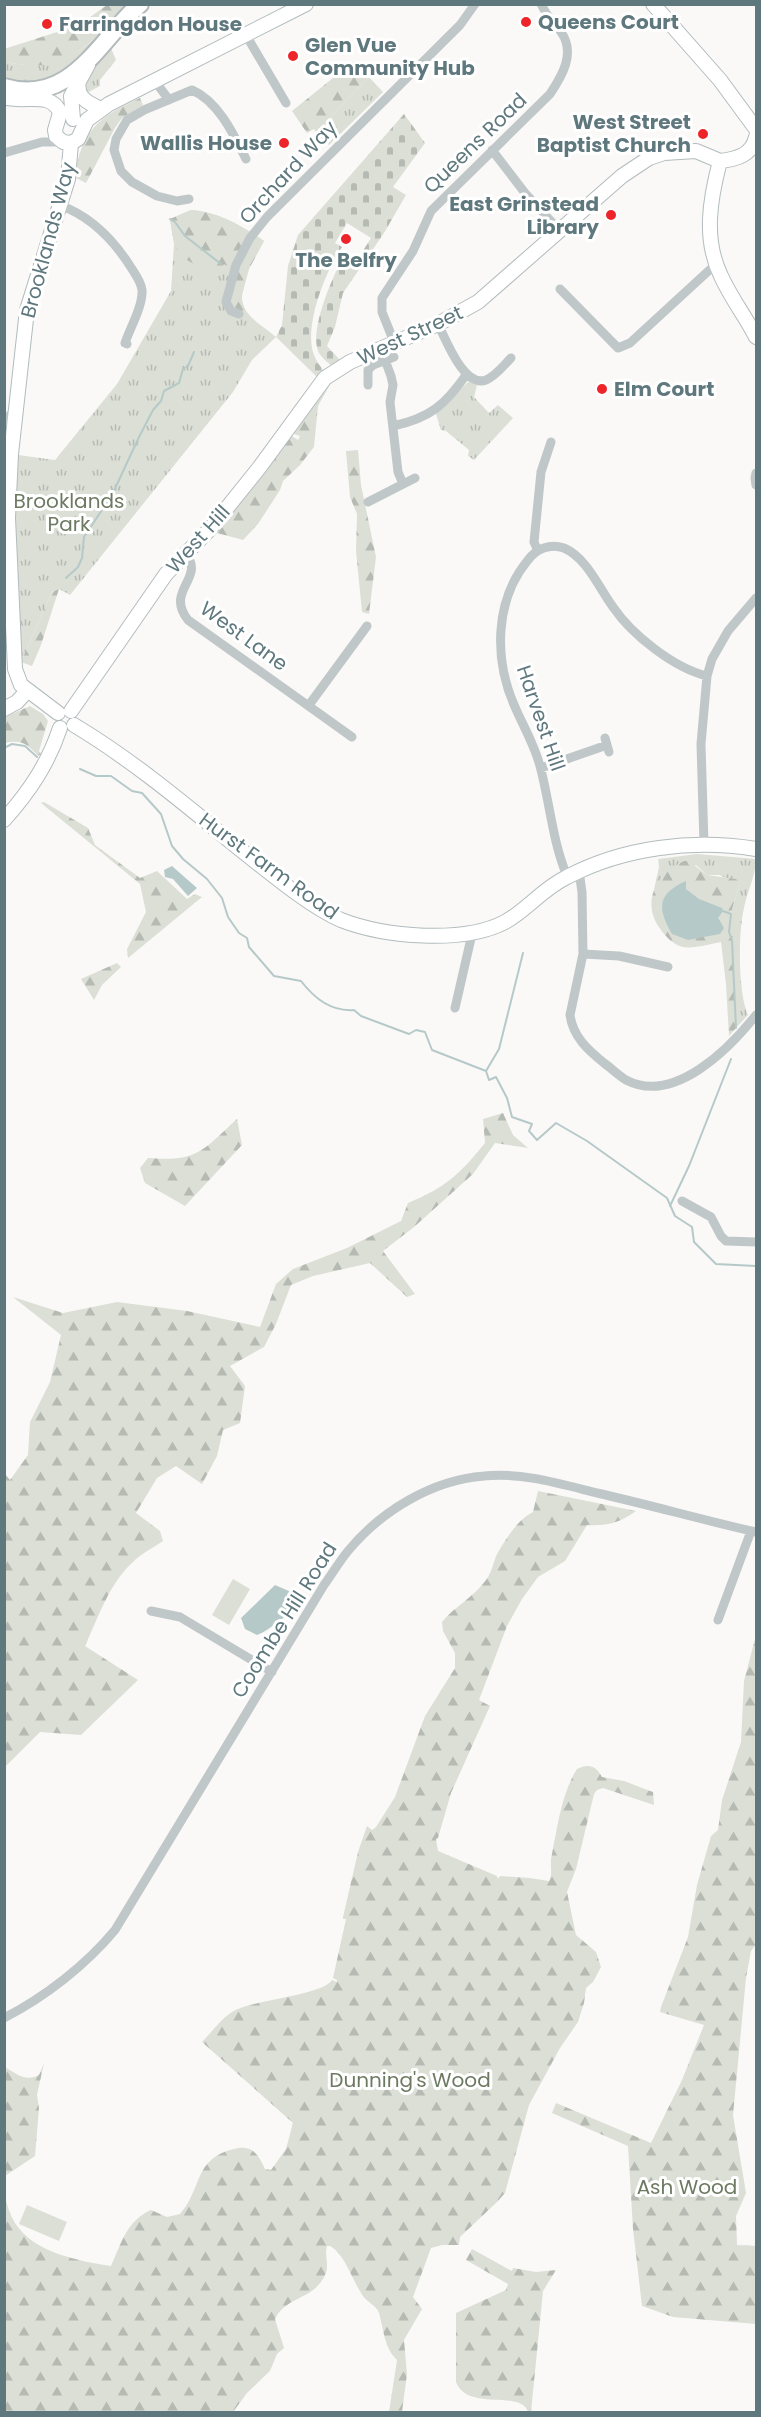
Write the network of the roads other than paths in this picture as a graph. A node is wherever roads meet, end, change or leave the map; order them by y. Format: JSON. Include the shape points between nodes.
{"nodes":[{"id":1,"x":140,"y":4,"type":"edge"},
{"id":2,"x":306,"y":4,"type":"edge"},
{"id":3,"x":476,"y":4,"type":"edge"},
{"id":4,"x":541,"y":4,"type":"edge"},
{"id":5,"x":653,"y":4,"type":"edge"},
{"id":6,"x":246,"y":36,"type":"junction"},
{"id":7,"x":92,"y":58,"type":"junction"},
{"id":8,"x":80,"y":78,"type":"junction"},
{"id":9,"x":155,"y":81,"type":"junction"},
{"id":10,"x":274,"y":84,"type":"junction"},
{"id":11,"x":4,"y":87,"type":"edge"},
{"id":12,"x":265,"y":90,"type":"dead end"},
{"id":13,"x":4,"y":97,"type":"edge"},
{"id":14,"x":169,"y":100,"type":"junction"},
{"id":15,"x":285,"y":102,"type":"dead end"},
{"id":16,"x":103,"y":105,"type":"junction"},
{"id":17,"x":76,"y":123,"type":"junction"},
{"id":18,"x":57,"y":126,"type":"junction"},
{"id":19,"x":756,"y":129,"type":"edge"},
{"id":20,"x":756,"y":137,"type":"edge"},
{"id":21,"x":42,"y":142,"type":"junction"},
{"id":22,"x":67,"y":143,"type":"junction"},
{"id":23,"x":492,"y":150,"type":"junction"},
{"id":24,"x":4,"y":153,"type":"edge"},
{"id":25,"x":753,"y":153,"type":"edge"},
{"id":26,"x":246,"y":159,"type":"dead end"},
{"id":27,"x":720,"y":161,"type":"junction"},
{"id":28,"x":189,"y":199,"type":"dead end"},
{"id":29,"x":59,"y":205,"type":"junction"},
{"id":30,"x":560,"y":231,"type":"junction"},
{"id":31,"x":716,"y":264,"type":"junction"},
{"id":32,"x":560,"y":289,"type":"dead end"},
{"id":33,"x":239,"y":314,"type":"dead end"},
{"id":34,"x":438,"y":324,"type":"junction"},
{"id":35,"x":756,"y":337,"type":"edge"},
{"id":36,"x":127,"y":344,"type":"dead end"},
{"id":37,"x":391,"y":353,"type":"junction"},
{"id":38,"x":506,"y":359,"type":"dead end"},
{"id":39,"x":332,"y":372,"type":"joint"},
{"id":40,"x":466,"y":375,"type":"junction"},
{"id":41,"x":368,"y":385,"type":"dead end"},
{"id":42,"x":10,"y":418,"type":"edge"},
{"id":43,"x":393,"y":426,"type":"junction"},
{"id":44,"x":551,"y":442,"type":"dead end"},
{"id":45,"x":756,"y":473,"type":"edge"},
{"id":46,"x":415,"y":478,"type":"dead end"},
{"id":47,"x":403,"y":484,"type":"junction"},
{"id":48,"x":756,"y":484,"type":"edge"},
{"id":49,"x":369,"y":502,"type":"dead end"},
{"id":50,"x":538,"y":551,"type":"junction"},
{"id":51,"x":185,"y":553,"type":"junction"},
{"id":52,"x":756,"y":598,"type":"edge"},
{"id":53,"x":367,"y":627,"type":"dead end"},
{"id":54,"x":707,"y":676,"type":"junction"},
{"id":55,"x":27,"y":691,"type":"junction"},
{"id":56,"x":309,"y":705,"type":"junction"},
{"id":57,"x":4,"y":710,"type":"edge"},
{"id":58,"x":64,"y":712,"type":"junction"},
{"id":59,"x":67,"y":727,"type":"junction"},
{"id":60,"x":352,"y":737,"type":"dead end"},
{"id":61,"x":607,"y":745,"type":"dead end"},
{"id":62,"x":541,"y":768,"type":"junction"},
{"id":63,"x":4,"y":820,"type":"edge"},
{"id":64,"x":704,"y":844,"type":"junction"},
{"id":65,"x":756,"y":849,"type":"edge"},
{"id":66,"x":573,"y":874,"type":"junction"},
{"id":67,"x":472,"y":934,"type":"junction"},
{"id":68,"x":583,"y":954,"type":"junction"},
{"id":69,"x":668,"y":967,"type":"dead end"},
{"id":70,"x":455,"y":1008,"type":"dead end"},
{"id":71,"x":756,"y":1015,"type":"edge"},
{"id":72,"x":682,"y":1201,"type":"dead end"},
{"id":73,"x":756,"y":1242,"type":"edge"},
{"id":74,"x":754,"y":1532,"type":"edge"},
{"id":75,"x":151,"y":1611,"type":"dead end"},
{"id":76,"x":718,"y":1620,"type":"dead end"},
{"id":77,"x":272,"y":1672,"type":"junction"},
{"id":78,"x":4,"y":2018,"type":"edge"}],
"edges":[{"from":1,"to":7,"type":"highway"},
{"from":2,"to":6,"type":"street"},
{"from":3,"to":33,"type":"street","name":"Orchard Way","via":[[250,238],[236,265],[226,302],[231,311]]},
{"from":4,"to":23,"type":"street","name":"Queens Road","via":[[566,40],[567,63],[550,94]]},
{"from":5,"to":19,"type":"street","via":[[720,80]]},
{"from":6,"to":9,"type":"street"},
{"from":6,"to":10,"type":"street"},
{"from":7,"to":8,"type":"street"},
{"from":7,"to":11,"type":"highway","via":[[77,72],[51,86],[28,90]]},
{"from":8,"to":16,"type":"street","via":[[80,96]]},
{"from":8,"to":17,"type":"street","via":[[71,96]]},
{"from":9,"to":14,"type":"street"},
{"from":9,"to":16,"type":"street"},
{"from":10,"to":12,"type":"street"},
{"from":10,"to":15,"type":"street"},
{"from":13,"to":18,"type":"street","via":[[51,100],[60,113]]},
{"from":14,"to":26,"type":"street","via":[[192,90],[202,94],[227,124]]},
{"from":14,"to":28,"type":"street","via":[[127,120],[116,139],[115,157],[129,180],[151,193],[177,201]]},
{"from":16,"to":17,"type":"street"},
{"from":17,"to":18,"type":"street","via":[[65,118]]},
{"from":17,"to":22,"type":"street","via":[[78,139]]},
{"from":18,"to":21,"type":"street"},
{"from":18,"to":22,"type":"street","via":[[56,136]]},
{"from":20,"to":25,"type":"street"},
{"from":21,"to":22,"type":"street"},
{"from":21,"to":24,"type":"street"},
{"from":22,"to":29,"type":"street","name":"Brooklands Way","via":[[68,179]]},
{"from":23,"to":30,"type":"street"},
{"from":23,"to":37,"type":"street","name":"Queens Road","via":[[435,206],[413,251],[382,298],[381,312]]},
{"from":25,"to":27,"type":"street"},
{"from":27,"to":30,"type":"street","name":"West Street","via":[[696,151],[649,158],[622,176]]},
{"from":27,"to":31,"type":"street","via":[[710,214]]},
{"from":29,"to":36,"type":"street","via":[[74,210],[105,233],[140,282],[141,298]]},
{"from":29,"to":42,"type":"street","name":"Brooklands Way","via":[[27,310]]},
{"from":30,"to":34,"type":"street","name":"West Street","via":[[478,302]]},
{"from":31,"to":32,"type":"street","via":[[630,343],[618,348]]},
{"from":31,"to":35,"type":"street"},
{"from":34,"to":37,"type":"street","name":"West Street"},
{"from":34,"to":40,"type":"street"},
{"from":37,"to":39,"type":"street","name":"West Street"},
{"from":37,"to":41,"type":"street","via":[[368,370]]},
{"from":37,"to":43,"type":"street","name":"Queens Road"},
{"from":38,"to":40,"type":"street","via":[[484,380]]},
{"from":39,"to":51,"type":"street","name":"West Hill","via":[[210,529]]},
{"from":40,"to":43,"type":"street","via":[[434,411],[413,422]]},
{"from":42,"to":55,"type":"street","name":"Brooklands Way","via":[[8,496],[15,669]]},
{"from":43,"to":47,"type":"street","name":"Queens Road"},
{"from":44,"to":50,"type":"street","via":[[542,472],[534,542]]},
{"from":45,"to":48,"type":"street"},
{"from":46,"to":47,"type":"street"},
{"from":47,"to":49,"type":"street"},
{"from":50,"to":54,"type":"street","via":[[556,546],[576,556],[625,623],[659,652]]},
{"from":50,"to":62,"type":"street","name":"Harvest Hill","via":[[520,569],[506,600],[500,649],[514,705]]},
{"from":51,"to":56,"type":"street","name":"West Lane","via":[[193,567],[181,600],[188,620]]},
{"from":51,"to":58,"type":"street","name":"West Hill"},
{"from":52,"to":54,"type":"street","via":[[728,631]]},
{"from":53,"to":56,"type":"street"},
{"from":54,"to":64,"type":"street","via":[[701,744]]},
{"from":55,"to":57,"type":"street"},
{"from":55,"to":58,"type":"street","name":"Brooklands Way"},
{"from":56,"to":60,"type":"street","name":"West Lane"},
{"from":58,"to":59,"type":"street","via":[[55,718],[56,724]]},
{"from":59,"to":63,"type":"street","via":[[23,799]]},
{"from":59,"to":67,"type":"street","name":"Hurst Farm Road","via":[[152,778],[262,867],[338,918],[360,927],[411,934]]},
{"from":61,"to":62,"type":"street"},
{"from":62,"to":66,"type":"street","name":"Harvest Hill","via":[[561,861]]},
{"from":64,"to":65,"type":"street","name":"Hurst Farm Road"},
{"from":64,"to":66,"type":"street","name":"Hurst Farm Road","via":[[623,856]]},
{"from":66,"to":67,"type":"street","name":"Hurst Farm Road","via":[[549,886],[506,922]]},
{"from":66,"to":68,"type":"street","name":"Harvest Hill","via":[[582,892]]},
{"from":67,"to":70,"type":"street"},
{"from":68,"to":69,"type":"street","via":[[619,956]]},
{"from":68,"to":71,"type":"street","name":"Harvest Hill","via":[[570,1016],[572,1025],[582,1042],[627,1081],[663,1086],[684,1078],[714,1059]]},
{"from":72,"to":73,"type":"street","via":[[711,1218],[726,1241]]},
{"from":74,"to":76,"type":"street"},
{"from":74,"to":77,"type":"street","name":"Coombe Hill Road","via":[[514,1476],[453,1482],[395,1508],[348,1551]]},
{"from":75,"to":77,"type":"street","via":[[180,1617]]},
{"from":77,"to":78,"type":"street","name":"Coombe Hill Road","via":[[115,1930],[102,1946],[31,2004]]}]}
